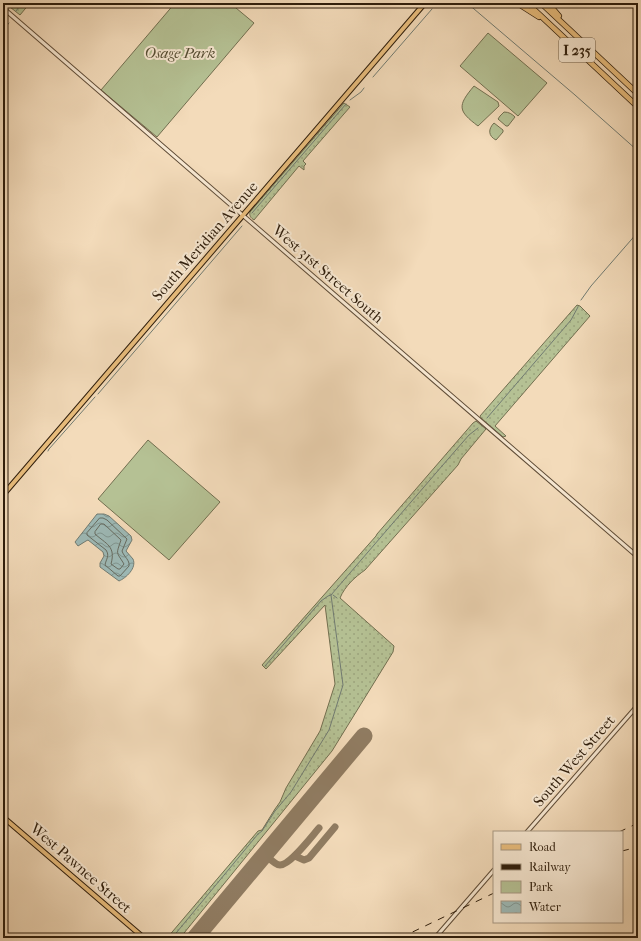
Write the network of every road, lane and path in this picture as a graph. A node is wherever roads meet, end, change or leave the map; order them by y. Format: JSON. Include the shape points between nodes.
{"nodes":[{"id":1,"x":425,"y":3,"type":"edge"},
{"id":2,"x":517,"y":3,"type":"edge"},
{"id":3,"x":527,"y":3,"type":"edge"},
{"id":4,"x":541,"y":3,"type":"edge"},
{"id":5,"x":548,"y":3,"type":"edge"},
{"id":6,"x":3,"y":8,"type":"edge"},
{"id":7,"x":570,"y":30,"type":"junction"},
{"id":8,"x":556,"y":31,"type":"junction"},
{"id":9,"x":638,"y":94,"type":"edge"},
{"id":10,"x":638,"y":108,"type":"edge"},
{"id":11,"x":243,"y":215,"type":"junction"},
{"id":12,"x":3,"y":495,"type":"edge"},
{"id":13,"x":638,"y":557,"type":"edge"},
{"id":14,"x":638,"y":705,"type":"edge"},
{"id":15,"x":3,"y":817,"type":"edge"},
{"id":16,"x":528,"y":831,"type":"edge"},
{"id":17,"x":493,"y":871,"type":"edge"},
{"id":18,"x":144,"y":938,"type":"edge"},
{"id":19,"x":435,"y":938,"type":"edge"}],
"edges":[{"from":1,"to":11,"type":"main road","name":"South Meridian Avenue"},
{"from":2,"to":8,"type":"highway"},
{"from":3,"to":8,"type":"highway","number":"I 235"},
{"from":4,"to":7,"type":"highway","number":"I 235"},
{"from":5,"to":7,"type":"highway"},
{"from":6,"to":11,"type":"street","name":"West 31st Street South"},
{"from":7,"to":9,"type":"highway","number":"I 235"},
{"from":8,"to":10,"type":"highway","number":"I 235"},
{"from":11,"to":12,"type":"main road","name":"South Meridian Avenue"},
{"from":11,"to":13,"type":"street","name":"West 31st Street South"},
{"from":14,"to":16,"type":"street","name":"South West Street"},
{"from":15,"to":18,"type":"main road","name":"West Pawnee Street"},
{"from":17,"to":19,"type":"street"}]}
